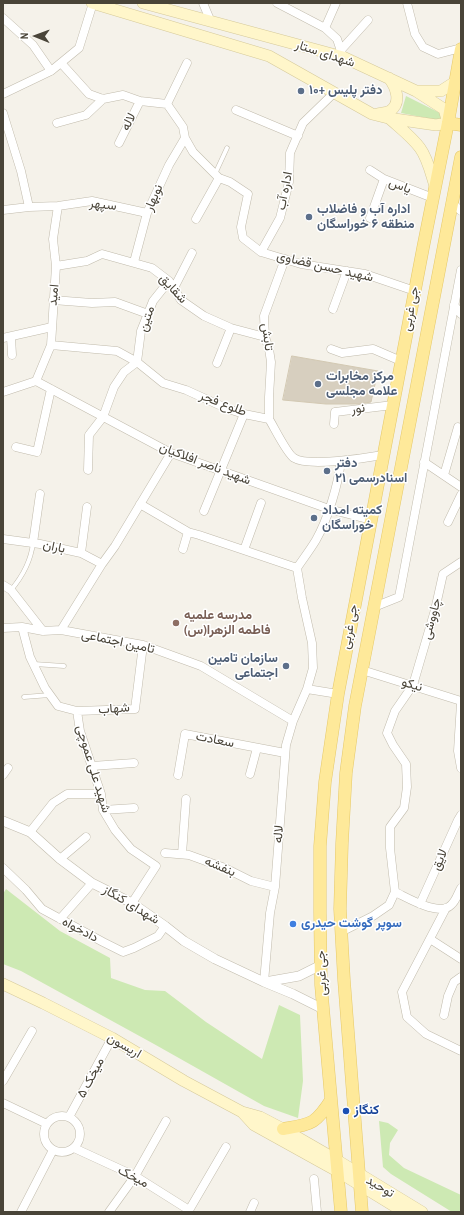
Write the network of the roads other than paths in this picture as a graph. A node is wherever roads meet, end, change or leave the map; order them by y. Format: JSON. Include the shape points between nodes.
{"nodes":[{"id":1,"x":93,"y":3,"type":"edge"},
{"id":2,"x":142,"y":3,"type":"edge"},
{"id":3,"x":203,"y":3,"type":"edge"},
{"id":4,"x":336,"y":3,"type":"edge"},
{"id":5,"x":406,"y":3,"type":"edge"},
{"id":6,"x":280,"y":4,"type":"edge"},
{"id":7,"x":3,"y":18,"type":"edge"},
{"id":8,"x":368,"y":20,"type":"dead end"},
{"id":9,"x":211,"y":22,"type":"junction"},
{"id":10,"x":325,"y":28,"type":"junction"},
{"id":11,"x":461,"y":48,"type":"edge"},
{"id":12,"x":342,"y":54,"type":"junction"},
{"id":13,"x":61,"y":63,"type":"junction"},
{"id":14,"x":187,"y":63,"type":"dead end"},
{"id":15,"x":51,"y":71,"type":"junction"},
{"id":16,"x":388,"y":78,"type":"junction"},
{"id":17,"x":455,"y":82,"type":"junction"},
{"id":18,"x":416,"y":91,"type":"junction"},
{"id":19,"x":334,"y":93,"type":"junction"},
{"id":20,"x":3,"y":94,"type":"edge"},
{"id":21,"x":103,"y":99,"type":"junction"},
{"id":22,"x":140,"y":101,"type":"junction"},
{"id":23,"x":168,"y":104,"type":"junction"},
{"id":24,"x":236,"y":110,"type":"dead end"},
{"id":25,"x":3,"y":113,"type":"edge"},
{"id":26,"x":372,"y":114,"type":"junction"},
{"id":27,"x":388,"y":118,"type":"junction"},
{"id":28,"x":57,"y":123,"type":"dead end"},
{"id":29,"x":448,"y":123,"type":"junction"},
{"id":30,"x":461,"y":126,"type":"edge"},
{"id":31,"x":298,"y":136,"type":"junction"},
{"id":32,"x":185,"y":138,"type":"junction"},
{"id":33,"x":119,"y":143,"type":"dead end"},
{"id":34,"x":227,"y":148,"type":"dead end"},
{"id":35,"x":461,"y":157,"type":"edge"},
{"id":36,"x":370,"y":170,"type":"dead end"},
{"id":37,"x":217,"y":176,"type":"junction"},
{"id":38,"x":384,"y":179,"type":"junction"},
{"id":39,"x":458,"y":183,"type":"edge"},
{"id":40,"x":435,"y":186,"type":"junction"},
{"id":41,"x":433,"y":198,"type":"junction"},
{"id":42,"x":58,"y":206,"type":"junction"},
{"id":43,"x":29,"y":207,"type":"junction"},
{"id":44,"x":457,"y":207,"type":"edge"},
{"id":45,"x":3,"y":210,"type":"edge"},
{"id":46,"x":147,"y":213,"type":"junction"},
{"id":47,"x":370,"y":218,"type":"dead end"},
{"id":48,"x":196,"y":219,"type":"dead end"},
{"id":49,"x":262,"y":252,"type":"junction"},
{"id":50,"x":192,"y":253,"type":"dead end"},
{"id":51,"x":285,"y":259,"type":"junction"},
{"id":52,"x":134,"y":262,"type":"junction"},
{"id":53,"x":56,"y":266,"type":"junction"},
{"id":54,"x":461,"y":270,"type":"edge"},
{"id":55,"x":348,"y":271,"type":"junction"},
{"id":56,"x":169,"y":281,"type":"junction"},
{"id":57,"x":174,"y":288,"type":"junction"},
{"id":58,"x":415,"y":291,"type":"junction"},
{"id":59,"x":53,"y":300,"type":"junction"},
{"id":60,"x":454,"y":305,"type":"junction"},
{"id":61,"x":333,"y":309,"type":"dead end"},
{"id":62,"x":148,"y":314,"type":"junction"},
{"id":63,"x":461,"y":314,"type":"edge"},
{"id":64,"x":52,"y":328,"type":"junction"},
{"id":65,"x":231,"y":328,"type":"junction"},
{"id":66,"x":265,"y":336,"type":"junction"},
{"id":67,"x":7,"y":337,"type":"edge"},
{"id":68,"x":51,"y":345,"type":"junction"},
{"id":69,"x":331,"y":349,"type":"dead end"},
{"id":70,"x":12,"y":355,"type":"dead end"},
{"id":71,"x":402,"y":361,"type":"junction"},
{"id":72,"x":137,"y":362,"type":"junction"},
{"id":73,"x":217,"y":363,"type":"dead end"},
{"id":74,"x":36,"y":381,"type":"junction"},
{"id":75,"x":51,"y":389,"type":"junction"},
{"id":76,"x":3,"y":392,"type":"edge"},
{"id":77,"x":393,"y":405,"type":"junction"},
{"id":78,"x":244,"y":414,"type":"junction"},
{"id":79,"x":103,"y":417,"type":"junction"},
{"id":80,"x":269,"y":419,"type":"junction"},
{"id":81,"x":334,"y":424,"type":"dead end"},
{"id":82,"x":458,"y":426,"type":"dead end"},
{"id":83,"x":16,"y":447,"type":"dead end"},
{"id":84,"x":171,"y":453,"type":"junction"},
{"id":85,"x":384,"y":456,"type":"junction"},
{"id":86,"x":341,"y":461,"type":"junction"},
{"id":87,"x":424,"y":462,"type":"junction"},
{"id":88,"x":88,"y":470,"type":"dead end"},
{"id":89,"x":220,"y":470,"type":"junction"},
{"id":90,"x":444,"y":475,"type":"junction"},
{"id":91,"x":461,"y":487,"type":"edge"},
{"id":92,"x":40,"y":494,"type":"dead end"},
{"id":93,"x":461,"y":495,"type":"edge"},
{"id":94,"x":261,"y":503,"type":"dead end"},
{"id":95,"x":140,"y":504,"type":"junction"},
{"id":96,"x":87,"y":507,"type":"dead end"},
{"id":97,"x":329,"y":509,"type":"junction"},
{"id":98,"x":204,"y":511,"type":"dead end"},
{"id":99,"x":371,"y":520,"type":"junction"},
{"id":100,"x":448,"y":522,"type":"dead end"},
{"id":101,"x":188,"y":532,"type":"junction"},
{"id":102,"x":3,"y":539,"type":"edge"},
{"id":103,"x":33,"y":543,"type":"junction"},
{"id":104,"x":183,"y":549,"type":"dead end"},
{"id":105,"x":244,"y":550,"type":"junction"},
{"id":106,"x":81,"y":553,"type":"junction"},
{"id":107,"x":461,"y":562,"type":"edge"},
{"id":108,"x":102,"y":564,"type":"junction"},
{"id":109,"x":297,"y":568,"type":"junction"},
{"id":110,"x":3,"y":584,"type":"edge"},
{"id":111,"x":11,"y":590,"type":"junction"},
{"id":112,"x":374,"y":607,"type":"junction"},
{"id":113,"x":22,"y":627,"type":"junction"},
{"id":114,"x":3,"y":628,"type":"edge"},
{"id":115,"x":61,"y":630,"type":"junction"},
{"id":116,"x":43,"y":631,"type":"junction"},
{"id":117,"x":143,"y":645,"type":"junction"},
{"id":118,"x":33,"y":664,"type":"junction"},
{"id":119,"x":64,"y":666,"type":"dead end"},
{"id":120,"x":362,"y":670,"type":"junction"},
{"id":121,"x":413,"y":685,"type":"junction"},
{"id":122,"x":307,"y":689,"type":"junction"},
{"id":123,"x":338,"y":694,"type":"junction"},
{"id":124,"x":50,"y":695,"type":"junction"},
{"id":125,"x":24,"y":697,"type":"dead end"},
{"id":126,"x":461,"y":702,"type":"edge"},
{"id":127,"x":77,"y":712,"type":"junction"},
{"id":128,"x":293,"y":721,"type":"junction"},
{"id":129,"x":257,"y":748,"type":"junction"},
{"id":130,"x":285,"y":753,"type":"junction"},
{"id":131,"x":134,"y":763,"type":"dead end"},
{"id":132,"x":92,"y":766,"type":"junction"},
{"id":133,"x":8,"y":768,"type":"dead end"},
{"id":134,"x":461,"y":768,"type":"edge"},
{"id":135,"x":250,"y":774,"type":"dead end"},
{"id":136,"x":3,"y":775,"type":"edge"},
{"id":137,"x":178,"y":775,"type":"dead end"},
{"id":138,"x":101,"y":794,"type":"junction"},
{"id":139,"x":186,"y":799,"type":"dead end"},
{"id":140,"x":134,"y":808,"type":"dead end"},
{"id":141,"x":103,"y":810,"type":"junction"},
{"id":142,"x":460,"y":819,"type":"edge"},
{"id":143,"x":3,"y":821,"type":"edge"},
{"id":144,"x":30,"y":832,"type":"junction"},
{"id":145,"x":86,"y":837,"type":"dead end"},
{"id":146,"x":165,"y":853,"type":"dead end"},
{"id":147,"x":182,"y":854,"type":"junction"},
{"id":148,"x":60,"y":859,"type":"junction"},
{"id":149,"x":3,"y":868,"type":"edge"},
{"id":150,"x":92,"y":883,"type":"junction"},
{"id":151,"x":275,"y":887,"type":"junction"},
{"id":152,"x":461,"y":888,"type":"edge"},
{"id":153,"x":395,"y":892,"type":"junction"},
{"id":154,"x":132,"y":903,"type":"junction"},
{"id":155,"x":420,"y":904,"type":"junction"},
{"id":156,"x":446,"y":908,"type":"junction"},
{"id":157,"x":60,"y":919,"type":"junction"},
{"id":158,"x":165,"y":926,"type":"junction"},
{"id":159,"x":341,"y":932,"type":"junction"},
{"id":160,"x":430,"y":939,"type":"junction"},
{"id":161,"x":461,"y":959,"type":"edge"},
{"id":162,"x":321,"y":965,"type":"junction"},
{"id":163,"x":461,"y":977,"type":"edge"},
{"id":164,"x":264,"y":982,"type":"junction"},
{"id":165,"x":3,"y":984,"type":"edge"},
{"id":166,"x":457,"y":984,"type":"edge"},
{"id":167,"x":323,"y":1009,"type":"junction"},
{"id":168,"x":444,"y":1014,"type":"dead end"},
{"id":169,"x":32,"y":1031,"type":"dead end"},
{"id":170,"x":112,"y":1038,"type":"junction"},
{"id":171,"x":461,"y":1051,"type":"edge"},
{"id":172,"x":3,"y":1082,"type":"edge"},
{"id":173,"x":331,"y":1100,"type":"junction"},
{"id":174,"x":3,"y":1103,"type":"edge"},
{"id":175,"x":242,"y":1112,"type":"junction"},
{"id":176,"x":69,"y":1117,"type":"junction"},
{"id":177,"x":166,"y":1121,"type":"dead end"},
{"id":178,"x":47,"y":1124,"type":"junction"},
{"id":179,"x":283,"y":1129,"type":"junction"},
{"id":180,"x":226,"y":1147,"type":"dead end"},
{"id":181,"x":74,"y":1148,"type":"junction"},
{"id":182,"x":53,"y":1150,"type":"junction"},
{"id":183,"x":336,"y":1165,"type":"junction"},
{"id":184,"x":135,"y":1176,"type":"junction"},
{"id":185,"x":314,"y":1179,"type":"dead end"},
{"id":186,"x":359,"y":1179,"type":"junction"},
{"id":187,"x":254,"y":1203,"type":"dead end"},
{"id":188,"x":189,"y":1211,"type":"edge"},
{"id":189,"x":21,"y":1212,"type":"edge"},
{"id":190,"x":109,"y":1212,"type":"edge"},
{"id":191,"x":250,"y":1212,"type":"edge"},
{"id":192,"x":317,"y":1212,"type":"edge"},
{"id":193,"x":341,"y":1212,"type":"edge"},
{"id":194,"x":362,"y":1212,"type":"edge"},
{"id":195,"x":404,"y":1212,"type":"edge"},
{"id":196,"x":422,"y":1212,"type":"edge"}],
"edges":[{"from":1,"to":13,"type":"street","via":[[79,48]]},
{"from":1,"to":19,"type":"main road","name":"شهدای ستار","via":[[269,56]]},
{"from":2,"to":9,"type":"main road","name":"شهدای ستار"},
{"from":3,"to":9,"type":"street"},
{"from":4,"to":10,"type":"street"},
{"from":5,"to":11,"type":"street","via":[[415,34],[423,47],[438,54]]},
{"from":6,"to":10,"type":"street"},
{"from":7,"to":15,"type":"street","via":[[33,45]]},
{"from":8,"to":12,"type":"street"},
{"from":9,"to":12,"type":"main road","name":"شهدای ستار"},
{"from":10,"to":12,"type":"street","via":[[337,39]]},
{"from":11,"to":17,"type":"main road","name":"جی غربی"},
{"from":12,"to":16,"type":"main road","name":"شهدای ستار"},
{"from":13,"to":15,"type":"street"},
{"from":13,"to":21,"type":"street","via":[[89,94]]},
{"from":14,"to":23,"type":"street"},
{"from":15,"to":20,"type":"street"},
{"from":16,"to":18,"type":"main road","name":"شهدای ستار"},
{"from":16,"to":26,"type":"main road","via":[[397,91],[395,106],[390,111]]},
{"from":17,"to":18,"type":"main road","via":[[441,91]]},
{"from":17,"to":29,"type":"main road","name":"جی غربی"},
{"from":18,"to":29,"type":"main road","name":"شهدای ستار","via":[[444,109]]},
{"from":19,"to":26,"type":"main road","name":"شهدای ستار"},
{"from":19,"to":31,"type":"street","name":"اداره آب","via":[[303,124]]},
{"from":21,"to":22,"type":"street","via":[[123,95]]},
{"from":21,"to":28,"type":"street","via":[[86,115]]},
{"from":22,"to":23,"type":"street"},
{"from":22,"to":33,"type":"street","name":"لاله"},
{"from":23,"to":32,"type":"street","name":"شهید حسن قضاوی","via":[[182,127]]},
{"from":24,"to":31,"type":"street"},
{"from":25,"to":43,"type":"street"},
{"from":26,"to":27,"type":"main road","name":"شهدای ستار"},
{"from":27,"to":29,"type":"main road","name":"شهدای ستار","via":[[436,125]]},
{"from":27,"to":40,"type":"main road","via":[[421,149],[430,167]]},
{"from":29,"to":30,"type":"main road"},
{"from":29,"to":40,"type":"main road","name":"جی غربی"},
{"from":31,"to":49,"type":"street","name":"اداره آب","via":[[290,153],[290,182],[280,218]]},
{"from":32,"to":37,"type":"street","name":"شهید حسن قضاوی","via":[[193,152]]},
{"from":32,"to":46,"type":"street","name":"نوبهار","via":[[169,165]]},
{"from":34,"to":37,"type":"lane"},
{"from":35,"to":39,"type":"main road","name":"جی غربی"},
{"from":36,"to":38,"type":"street"},
{"from":37,"to":48,"type":"street"},
{"from":37,"to":49,"type":"street","name":"شهید حسن قضاوی","via":[[248,194],[241,227],[243,238]]},
{"from":38,"to":41,"type":"street","name":"یاس"},
{"from":38,"to":47,"type":"street","name":"یاس"},
{"from":39,"to":44,"type":"main road","name":"جی غربی"},
{"from":40,"to":41,"type":"main road","name":"جی غربی"},
{"from":41,"to":58,"type":"main road","name":"جی غربی"},
{"from":42,"to":43,"type":"street","name":"سپهر"},
{"from":42,"to":46,"type":"street","name":"سپهر","via":[[92,201]]},
{"from":42,"to":53,"type":"street","name":"امید","via":[[53,239]]},
{"from":43,"to":45,"type":"street","name":"سپهر"},
{"from":44,"to":112,"type":"main road","name":"جی غربی"},
{"from":46,"to":52,"type":"street","name":"نوبهار"},
{"from":49,"to":51,"type":"street","name":"شهید حسن قضاوی"},
{"from":50,"to":57,"type":"street"},
{"from":51,"to":55,"type":"street","name":"شهید حسن قضاوی"},
{"from":51,"to":66,"type":"street","name":"تابش","via":[[264,316]]},
{"from":52,"to":53,"type":"street","name":"شقایق","via":[[102,254],[87,261]]},
{"from":52,"to":56,"type":"street","name":"شقایق","via":[[152,268]]},
{"from":53,"to":59,"type":"street","name":"امید"},
{"from":54,"to":60,"type":"street"},
{"from":55,"to":58,"type":"street","name":"شهید حسن قضاوی"},
{"from":55,"to":61,"type":"street"},
{"from":56,"to":57,"type":"street","name":"شقایق"},
{"from":56,"to":62,"type":"street","name":"متین","via":[[153,301]]},
{"from":57,"to":65,"type":"street","name":"شقایق","via":[[181,300],[204,316]]},
{"from":58,"to":71,"type":"main road","name":"جی غربی"},
{"from":59,"to":62,"type":"street","via":[[115,302]]},
{"from":59,"to":64,"type":"street","name":"امید"},
{"from":60,"to":63,"type":"street"},
{"from":60,"to":87,"type":"street"},
{"from":62,"to":72,"type":"street","name":"متین","via":[[142,331]]},
{"from":64,"to":67,"type":"street"},
{"from":64,"to":68,"type":"street","name":"امید"},
{"from":65,"to":66,"type":"street","name":"شقایق"},
{"from":65,"to":73,"type":"street"},
{"from":66,"to":80,"type":"street","name":"تابش","via":[[271,362]]},
{"from":67,"to":70,"type":"street"},
{"from":68,"to":72,"type":"street","name":"طلوع فجر","via":[[117,351]]},
{"from":68,"to":74,"type":"street","name":"امید"},
{"from":69,"to":71,"type":"street","via":[[342,353],[373,350]]},
{"from":71,"to":77,"type":"main road","name":"جی غربی"},
{"from":72,"to":78,"type":"street","name":"طلوع فجر","via":[[163,383]]},
{"from":72,"to":79,"type":"street","via":[[124,372],[114,387]]},
{"from":74,"to":75,"type":"street","name":"شهید ناصر افلاکیان"},
{"from":74,"to":76,"type":"street"},
{"from":75,"to":79,"type":"street","name":"شهید ناصر افلاکیان"},
{"from":75,"to":83,"type":"street","via":[[37,452]]},
{"from":77,"to":81,"type":"street","name":"نور","via":[[335,412]]},
{"from":77,"to":85,"type":"main road","name":"جی غربی"},
{"from":78,"to":80,"type":"street","name":"طلوع فجر"},
{"from":78,"to":89,"type":"street"},
{"from":79,"to":84,"type":"street","name":"شهید ناصر افلاکیان"},
{"from":79,"to":88,"type":"street","via":[[89,435]]},
{"from":80,"to":86,"type":"street","via":[[293,458],[302,461]]},
{"from":82,"to":90,"type":"street"},
{"from":84,"to":89,"type":"street","name":"شهید ناصر افلاکیان"},
{"from":84,"to":95,"type":"street"},
{"from":85,"to":86,"type":"street"},
{"from":85,"to":99,"type":"main road","name":"جی غربی"},
{"from":86,"to":97,"type":"street"},
{"from":87,"to":90,"type":"street"},
{"from":87,"to":112,"type":"street","via":[[399,597]]},
{"from":89,"to":97,"type":"street","name":"شهید ناصر افلاکیان"},
{"from":89,"to":98,"type":"street"},
{"from":90,"to":91,"type":"street"},
{"from":92,"to":103,"type":"street"},
{"from":93,"to":100,"type":"street"},
{"from":94,"to":105,"type":"street"},
{"from":95,"to":101,"type":"street"},
{"from":95,"to":108,"type":"street"},
{"from":96,"to":106,"type":"street"},
{"from":97,"to":99,"type":"street","name":"شهید ناصر افلاکیان"},
{"from":97,"to":109,"type":"street","via":[[317,539]]},
{"from":99,"to":123,"type":"main road","name":"جی غربی"},
{"from":101,"to":104,"type":"street"},
{"from":101,"to":105,"type":"street"},
{"from":102,"to":103,"type":"street","name":"باران"},
{"from":103,"to":106,"type":"street","name":"باران"},
{"from":103,"to":111,"type":"lane","via":[[32,554],[18,582]]},
{"from":105,"to":109,"type":"street"},
{"from":106,"to":108,"type":"street","name":"باران"},
{"from":107,"to":121,"type":"street","name":"چاووشی","via":[[444,574]]},
{"from":108,"to":115,"type":"street"},
{"from":109,"to":122,"type":"street","via":[[312,643],[313,668]]},
{"from":110,"to":111,"type":"street"},
{"from":111,"to":116,"type":"street"},
{"from":112,"to":120,"type":"main road","name":"جی غربی"},
{"from":113,"to":114,"type":"street","name":"تامین اجتماعی"},
{"from":113,"to":116,"type":"street","name":"تامین اجتماعی"},
{"from":113,"to":118,"type":"street","name":"شهید علی عموچی"},
{"from":115,"to":116,"type":"street","name":"تامین اجتماعی"},
{"from":115,"to":117,"type":"street","name":"تامین اجتماعی"},
{"from":117,"to":127,"type":"street","name":"شهاب","via":[[135,709]]},
{"from":117,"to":128,"type":"street","name":"تامین اجتماعی","via":[[201,666]]},
{"from":118,"to":119,"type":"lane"},
{"from":118,"to":124,"type":"street","name":"شهید علی عموچی"},
{"from":120,"to":121,"type":"street","name":"نیکو"},
{"from":120,"to":159,"type":"main road","name":"جی غربی","via":[[346,773]]},
{"from":121,"to":126,"type":"street","name":"نیکو"},
{"from":121,"to":153,"type":"street","name":"چاووشی","via":[[395,711],[387,733],[406,764],[407,787],[404,808],[390,827]]},
{"from":122,"to":123,"type":"street"},
{"from":122,"to":128,"type":"street","name":"لاله"},
{"from":123,"to":162,"type":"main road","name":"جی غربی","via":[[324,782],[320,846]]},
{"from":124,"to":125,"type":"lane"},
{"from":124,"to":127,"type":"street","name":"شهید علی عموچی","via":[[58,706]]},
{"from":126,"to":134,"type":"street","via":[[458,751]]},
{"from":127,"to":132,"type":"street","name":"شهید علی عموچی","via":[[80,731]]},
{"from":128,"to":130,"type":"street","name":"لاله"},
{"from":129,"to":130,"type":"street","name":"سعادت"},
{"from":129,"to":135,"type":"street"},
{"from":129,"to":137,"type":"street","name":"سعادت","via":[[185,734]]},
{"from":130,"to":151,"type":"street","name":"لاله"},
{"from":131,"to":132,"type":"street"},
{"from":132,"to":138,"type":"street","name":"شهید علی عموچی"},
{"from":133,"to":136,"type":"street"},
{"from":138,"to":141,"type":"street","name":"شهید علی عموچی"},
{"from":138,"to":144,"type":"street","via":[[67,794],[53,803]]},
{"from":139,"to":147,"type":"street"},
{"from":140,"to":141,"type":"street"},
{"from":141,"to":154,"type":"street","name":"شهید علی عموچی","via":[[131,849],[156,866]]},
{"from":142,"to":155,"type":"street","name":"لایق"},
{"from":143,"to":144,"type":"street","name":"شهدای کنگاز"},
{"from":144,"to":148,"type":"street","name":"شهدای کنگاز"},
{"from":145,"to":148,"type":"street"},
{"from":146,"to":147,"type":"street","name":"بنفشه"},
{"from":147,"to":151,"type":"street","name":"بنفشه","via":[[251,881]]},
{"from":148,"to":150,"type":"street","name":"شهدای کنگاز"},
{"from":149,"to":157,"type":"street","name":"دادخواه","via":[[42,909]]},
{"from":150,"to":154,"type":"street","name":"شهدای کنگاز"},
{"from":150,"to":157,"type":"street"},
{"from":151,"to":164,"type":"street","name":"لاله"},
{"from":152,"to":156,"type":"street","via":[[452,905]]},
{"from":153,"to":155,"type":"street"},
{"from":153,"to":159,"type":"street","via":[[388,904],[373,916]]},
{"from":154,"to":158,"type":"street","name":"شهدای کنگاز"},
{"from":155,"to":156,"type":"street","via":[[438,909]]},
{"from":156,"to":160,"type":"street"},
{"from":157,"to":158,"type":"street","name":"دادخواه","via":[[123,952],[158,936]]},
{"from":158,"to":164,"type":"street","name":"شهدای کنگاز","via":[[184,941],[215,959]]},
{"from":159,"to":186,"type":"main road","name":"جی غربی"},
{"from":160,"to":161,"type":"street"},
{"from":160,"to":171,"type":"street","via":[[402,992],[407,1017],[426,1034]]},
{"from":162,"to":164,"type":"street","via":[[299,976]]},
{"from":162,"to":167,"type":"main road","name":"جی غربی"},
{"from":163,"to":166,"type":"street"},
{"from":164,"to":167,"type":"street","name":"شهدای کنگاز"},
{"from":165,"to":170,"type":"main road","name":"اریسون"},
{"from":166,"to":168,"type":"street","via":[[448,996]]},
{"from":167,"to":173,"type":"main road","name":"جی غربی"},
{"from":169,"to":172,"type":"street"},
{"from":170,"to":175,"type":"main road","name":"اریسون"},
{"from":170,"to":176,"type":"street","name":"میخک ۵"},
{"from":173,"to":179,"type":"main road","via":[[315,1121]]},
{"from":173,"to":183,"type":"main road","name":"جی غربی"},
{"from":174,"to":178,"type":"street"},
{"from":175,"to":179,"type":"main road","name":"اریسون","via":[[260,1117]]},
{"from":175,"to":183,"type":"main road","name":"اریسون","via":[[254,1125]]},
{"from":176,"to":178,"type":"street","via":[[57,1116]]},
{"from":176,"to":181,"type":"street","via":[[75,1120],[81,1131],[81,1138]]},
{"from":177,"to":184,"type":"street"},
{"from":178,"to":182,"type":"street","via":[[45,1141]]},
{"from":179,"to":183,"type":"main road","name":"اریسون"},
{"from":180,"to":188,"type":"street"},
{"from":181,"to":182,"type":"street","via":[[64,1153]]},
{"from":181,"to":184,"type":"street","name":"میخک"},
{"from":182,"to":189,"type":"street"},
{"from":183,"to":186,"type":"main road","name":"اریسون"},
{"from":183,"to":193,"type":"main road","name":"جی غربی"},
{"from":184,"to":188,"type":"street","name":"میخک"},
{"from":184,"to":190,"type":"street"},
{"from":185,"to":192,"type":"street"},
{"from":186,"to":194,"type":"main road","name":"جی غربی"},
{"from":186,"to":195,"type":"main road","name":"توحید"},
{"from":186,"to":196,"type":"main road","name":"توحید"},
{"from":187,"to":191,"type":"street"}]}
